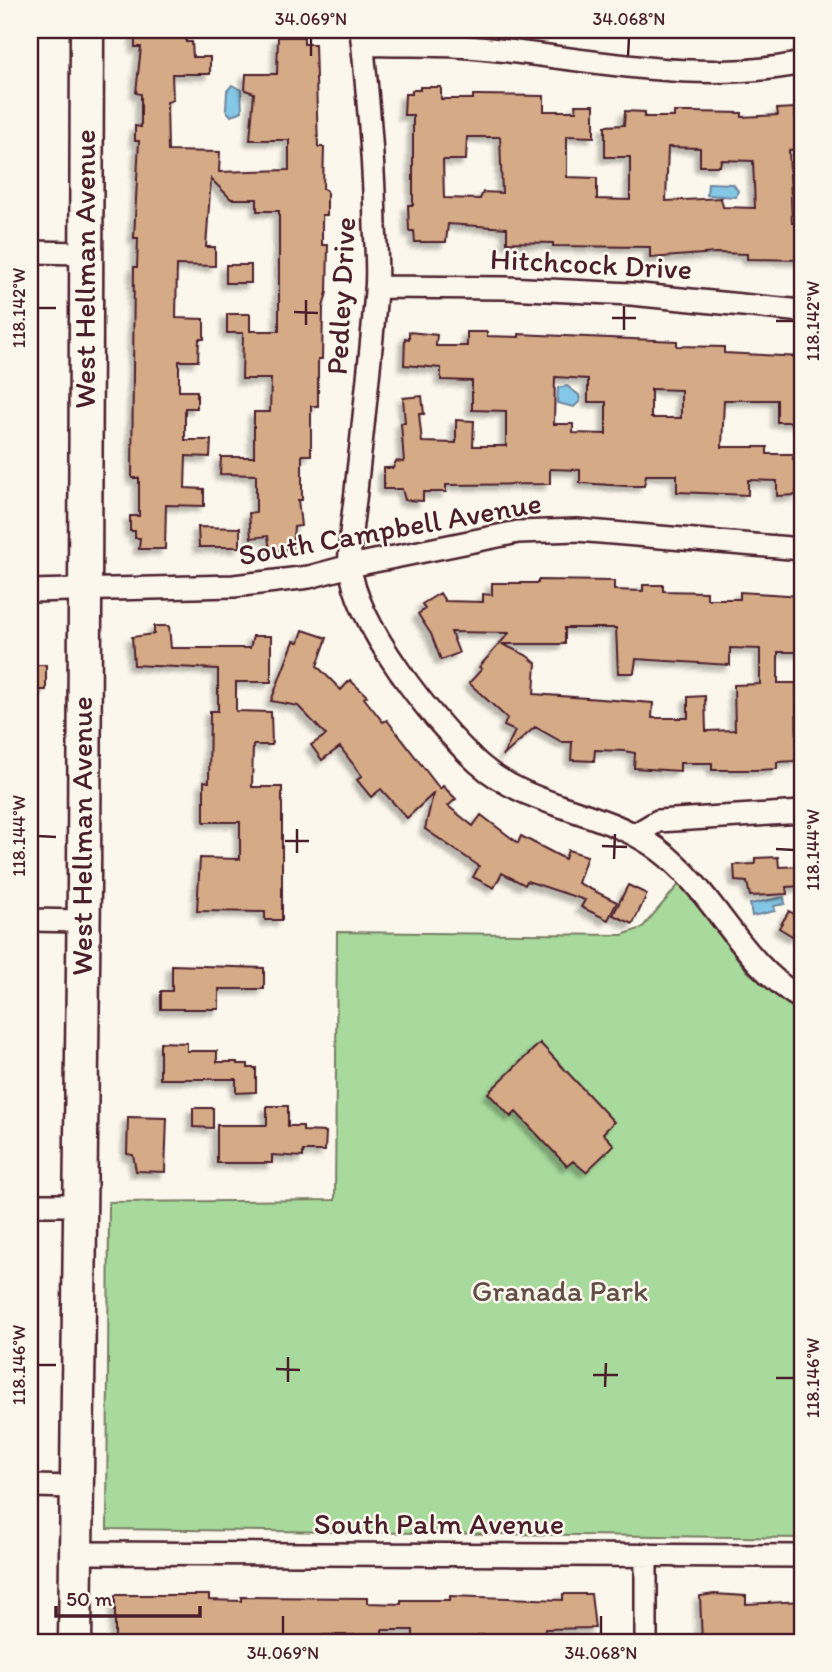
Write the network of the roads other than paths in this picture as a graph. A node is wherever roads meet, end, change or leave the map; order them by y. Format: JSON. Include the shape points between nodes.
{"nodes":[{"id":1,"x":87,"y":30,"type":"edge"},
{"id":2,"x":362,"y":37,"type":"edge"},
{"id":3,"x":802,"y":63,"type":"edge"},
{"id":4,"x":30,"y":252,"type":"edge"},
{"id":5,"x":85,"y":253,"type":"junction"},
{"id":6,"x":377,"y":287,"type":"junction"},
{"id":7,"x":802,"y":311,"type":"edge"},
{"id":8,"x":802,"y":549,"type":"edge"},
{"id":9,"x":350,"y":566,"type":"junction"},
{"id":10,"x":30,"y":591,"type":"edge"},
{"id":11,"x":83,"y":592,"type":"junction"},
{"id":12,"x":802,"y":812,"type":"edge"},
{"id":13,"x":636,"y":834,"type":"junction"},
{"id":14,"x":30,"y":920,"type":"edge"},
{"id":15,"x":83,"y":920,"type":"junction"},
{"id":16,"x":802,"y":999,"type":"edge"},
{"id":17,"x":30,"y":1205,"type":"edge"},
{"id":18,"x":80,"y":1205,"type":"junction"},
{"id":19,"x":30,"y":1486,"type":"edge"},
{"id":20,"x":77,"y":1487,"type":"junction"},
{"id":21,"x":76,"y":1553,"type":"junction"},
{"id":22,"x":646,"y":1555,"type":"junction"},
{"id":23,"x":802,"y":1556,"type":"edge"},
{"id":24,"x":75,"y":1642,"type":"edge"},
{"id":25,"x":646,"y":1642,"type":"edge"}],
"edges":[{"from":1,"to":5,"type":"street","name":"West Hellman Avenue"},
{"from":2,"to":3,"type":"street","via":[[605,64],[731,71]]},
{"from":2,"to":6,"type":"street","name":"Pedley Drive","via":[[374,164]]},
{"from":4,"to":5,"type":"street"},
{"from":5,"to":11,"type":"street","name":"West Hellman Avenue"},
{"from":6,"to":7,"type":"street","name":"Hitchcock Drive","via":[[631,294]]},
{"from":6,"to":9,"type":"street","name":"Pedley Drive"},
{"from":8,"to":9,"type":"street","name":"South Campbell Avenue","via":[[577,530],[518,532]]},
{"from":9,"to":11,"type":"street","name":"South Campbell Avenue","via":[[309,577],[234,586]]},
{"from":9,"to":13,"type":"street","via":[[368,618],[384,646],[411,687],[478,764],[531,795]]},
{"from":10,"to":11,"type":"street","name":"South Campbell Avenue"},
{"from":11,"to":15,"type":"street","name":"West Hellman Avenue"},
{"from":12,"to":13,"type":"street","via":[[658,821]]},
{"from":13,"to":16,"type":"street","via":[[686,872],[745,950]]},
{"from":14,"to":15,"type":"street"},
{"from":15,"to":18,"type":"street","name":"West Hellman Avenue"},
{"from":17,"to":18,"type":"street"},
{"from":18,"to":20,"type":"street","name":"West Hellman Avenue"},
{"from":19,"to":20,"type":"street"},
{"from":20,"to":21,"type":"street","name":"West Hellman Avenue"},
{"from":21,"to":22,"type":"street","name":"South Palm Avenue"},
{"from":21,"to":24,"type":"street","name":"West Hellman Avenue"},
{"from":22,"to":23,"type":"street","name":"South Palm Avenue"},
{"from":22,"to":25,"type":"street"}]}
